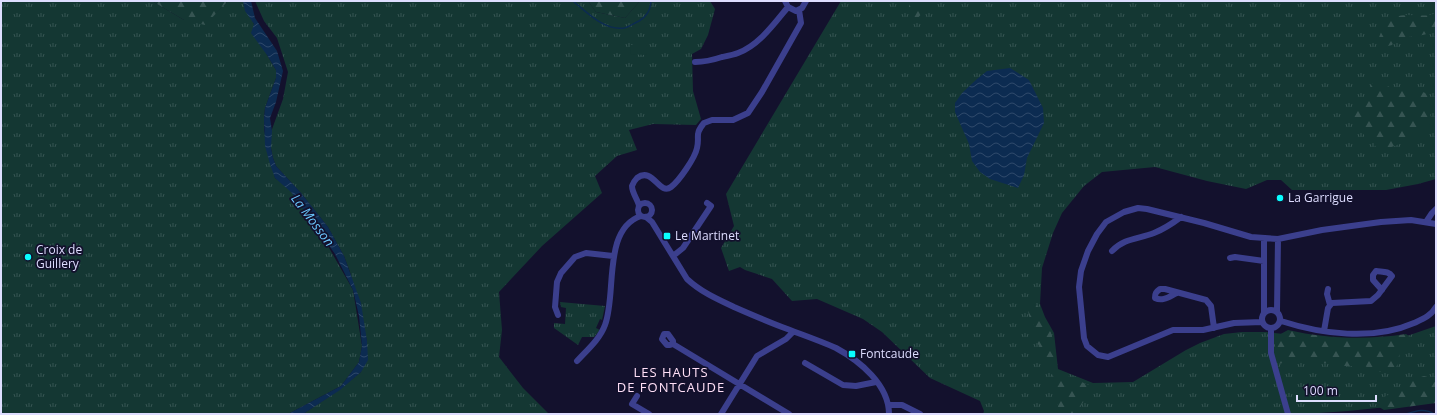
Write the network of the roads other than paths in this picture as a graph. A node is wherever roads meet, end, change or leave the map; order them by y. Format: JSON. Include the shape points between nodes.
{"nodes":[{"id":1,"x":806,"y":1,"type":"edge"},
{"id":2,"x":786,"y":4,"type":"edge"},
{"id":3,"x":799,"y":10,"type":"junction"},
{"id":4,"x":695,"y":62,"type":"dead end"},
{"id":5,"x":707,"y":203,"type":"dead end"},
{"id":6,"x":1436,"y":209,"type":"edge"},
{"id":7,"x":641,"y":211,"type":"junction"},
{"id":8,"x":1181,"y":217,"type":"junction"},
{"id":9,"x":1426,"y":222,"type":"junction"},
{"id":10,"x":1436,"y":224,"type":"edge"},
{"id":11,"x":1264,"y":239,"type":"junction"},
{"id":12,"x":1278,"y":239,"type":"junction"},
{"id":13,"x":1112,"y":251,"type":"dead end"},
{"id":14,"x":614,"y":256,"type":"junction"},
{"id":15,"x":673,"y":256,"type":"junction"},
{"id":16,"x":1230,"y":258,"type":"dead end"},
{"id":17,"x":1264,"y":261,"type":"junction"},
{"id":18,"x":1328,"y":289,"type":"dead end"},
{"id":19,"x":1382,"y":290,"type":"dead end"},
{"id":20,"x":1177,"y":293,"type":"dead end"},
{"id":21,"x":1330,"y":305,"type":"junction"},
{"id":22,"x":1436,"y":307,"type":"edge"},
{"id":23,"x":1277,"y":311,"type":"junction"},
{"id":24,"x":1264,"y":313,"type":"junction"},
{"id":25,"x":558,"y":315,"type":"dead end"},
{"id":26,"x":1281,"y":321,"type":"junction"},
{"id":27,"x":1262,"y":322,"type":"junction"},
{"id":28,"x":1214,"y":328,"type":"junction"},
{"id":29,"x":1271,"y":329,"type":"junction"},
{"id":30,"x":1324,"y":331,"type":"junction"},
{"id":31,"x":793,"y":332,"type":"junction"},
{"id":32,"x":673,"y":344,"type":"dead end"},
{"id":33,"x":577,"y":361,"type":"dead end"},
{"id":34,"x":805,"y":363,"type":"dead end"},
{"id":35,"x":876,"y":382,"type":"junction"},
{"id":36,"x":740,"y":384,"type":"junction"},
{"id":37,"x":637,"y":396,"type":"dead end"},
{"id":38,"x":889,"y":405,"type":"junction"},
{"id":39,"x":649,"y":414,"type":"edge"},
{"id":40,"x":721,"y":414,"type":"edge"},
{"id":41,"x":789,"y":414,"type":"edge"},
{"id":42,"x":889,"y":414,"type":"edge"},
{"id":43,"x":920,"y":414,"type":"edge"},
{"id":44,"x":1288,"y":414,"type":"edge"}],
"edges":[{"from":1,"to":3,"type":"street","via":[[805,6]]},
{"from":2,"to":3,"type":"street","via":[[793,10]]},
{"from":2,"to":4,"type":"street","via":[[769,30],[739,53]]},
{"from":3,"to":7,"type":"street","via":[[801,23],[748,113],[733,120],[712,120],[704,123],[697,134],[696,152],[669,188],[660,186],[650,176],[641,176],[635,180],[632,186]]},
{"from":5,"to":15,"type":"street","via":[[711,206],[683,248]]},
{"from":6,"to":9,"type":"street"},
{"from":7,"to":14,"type":"street","via":[[625,226]]},
{"from":7,"to":15,"type":"street","via":[[652,222]]},
{"from":8,"to":11,"type":"street"},
{"from":8,"to":13,"type":"street","via":[[1154,233],[1126,241]]},
{"from":8,"to":28,"type":"street","via":[[1138,208],[1106,222],[1088,251],[1081,271],[1079,287],[1084,338],[1092,351],[1108,357],[1173,330]]},
{"from":9,"to":10,"type":"street"},
{"from":9,"to":12,"type":"street","via":[[1405,220],[1361,224]]},
{"from":11,"to":12,"type":"street"},
{"from":11,"to":17,"type":"street"},
{"from":12,"to":23,"type":"street"},
{"from":14,"to":25,"type":"street","via":[[586,254],[575,257],[561,273],[557,282],[555,307]]},
{"from":14,"to":33,"type":"street","via":[[605,325]]},
{"from":15,"to":31,"type":"street","via":[[687,279],[703,292]]},
{"from":16,"to":17,"type":"street"},
{"from":17,"to":24,"type":"street"},
{"from":18,"to":21,"type":"street"},
{"from":19,"to":21,"type":"street","via":[[1371,301]]},
{"from":20,"to":28,"type":"street","via":[[1206,300],[1211,306]]},
{"from":21,"to":30,"type":"street"},
{"from":22,"to":30,"type":"street","via":[[1428,317],[1400,329],[1368,333]]},
{"from":23,"to":24,"type":"street","via":[[1268,310]]},
{"from":23,"to":26,"type":"street"},
{"from":24,"to":27,"type":"street"},
{"from":26,"to":29,"type":"street"},
{"from":26,"to":30,"type":"street"},
{"from":27,"to":28,"type":"street","via":[[1234,323]]},
{"from":27,"to":29,"type":"street"},
{"from":29,"to":44,"type":"street","via":[[1271,353]]},
{"from":31,"to":35,"type":"street","via":[[837,349],[853,359]]},
{"from":31,"to":36,"type":"street","via":[[757,356]]},
{"from":32,"to":36,"type":"street"},
{"from":34,"to":35,"type":"street","via":[[842,385],[856,386]]},
{"from":35,"to":38,"type":"street"},
{"from":36,"to":40,"type":"street"},
{"from":36,"to":41,"type":"street"},
{"from":37,"to":39,"type":"street","via":[[632,404]]},
{"from":38,"to":42,"type":"street"},
{"from":38,"to":43,"type":"street","via":[[902,405]]}]}
